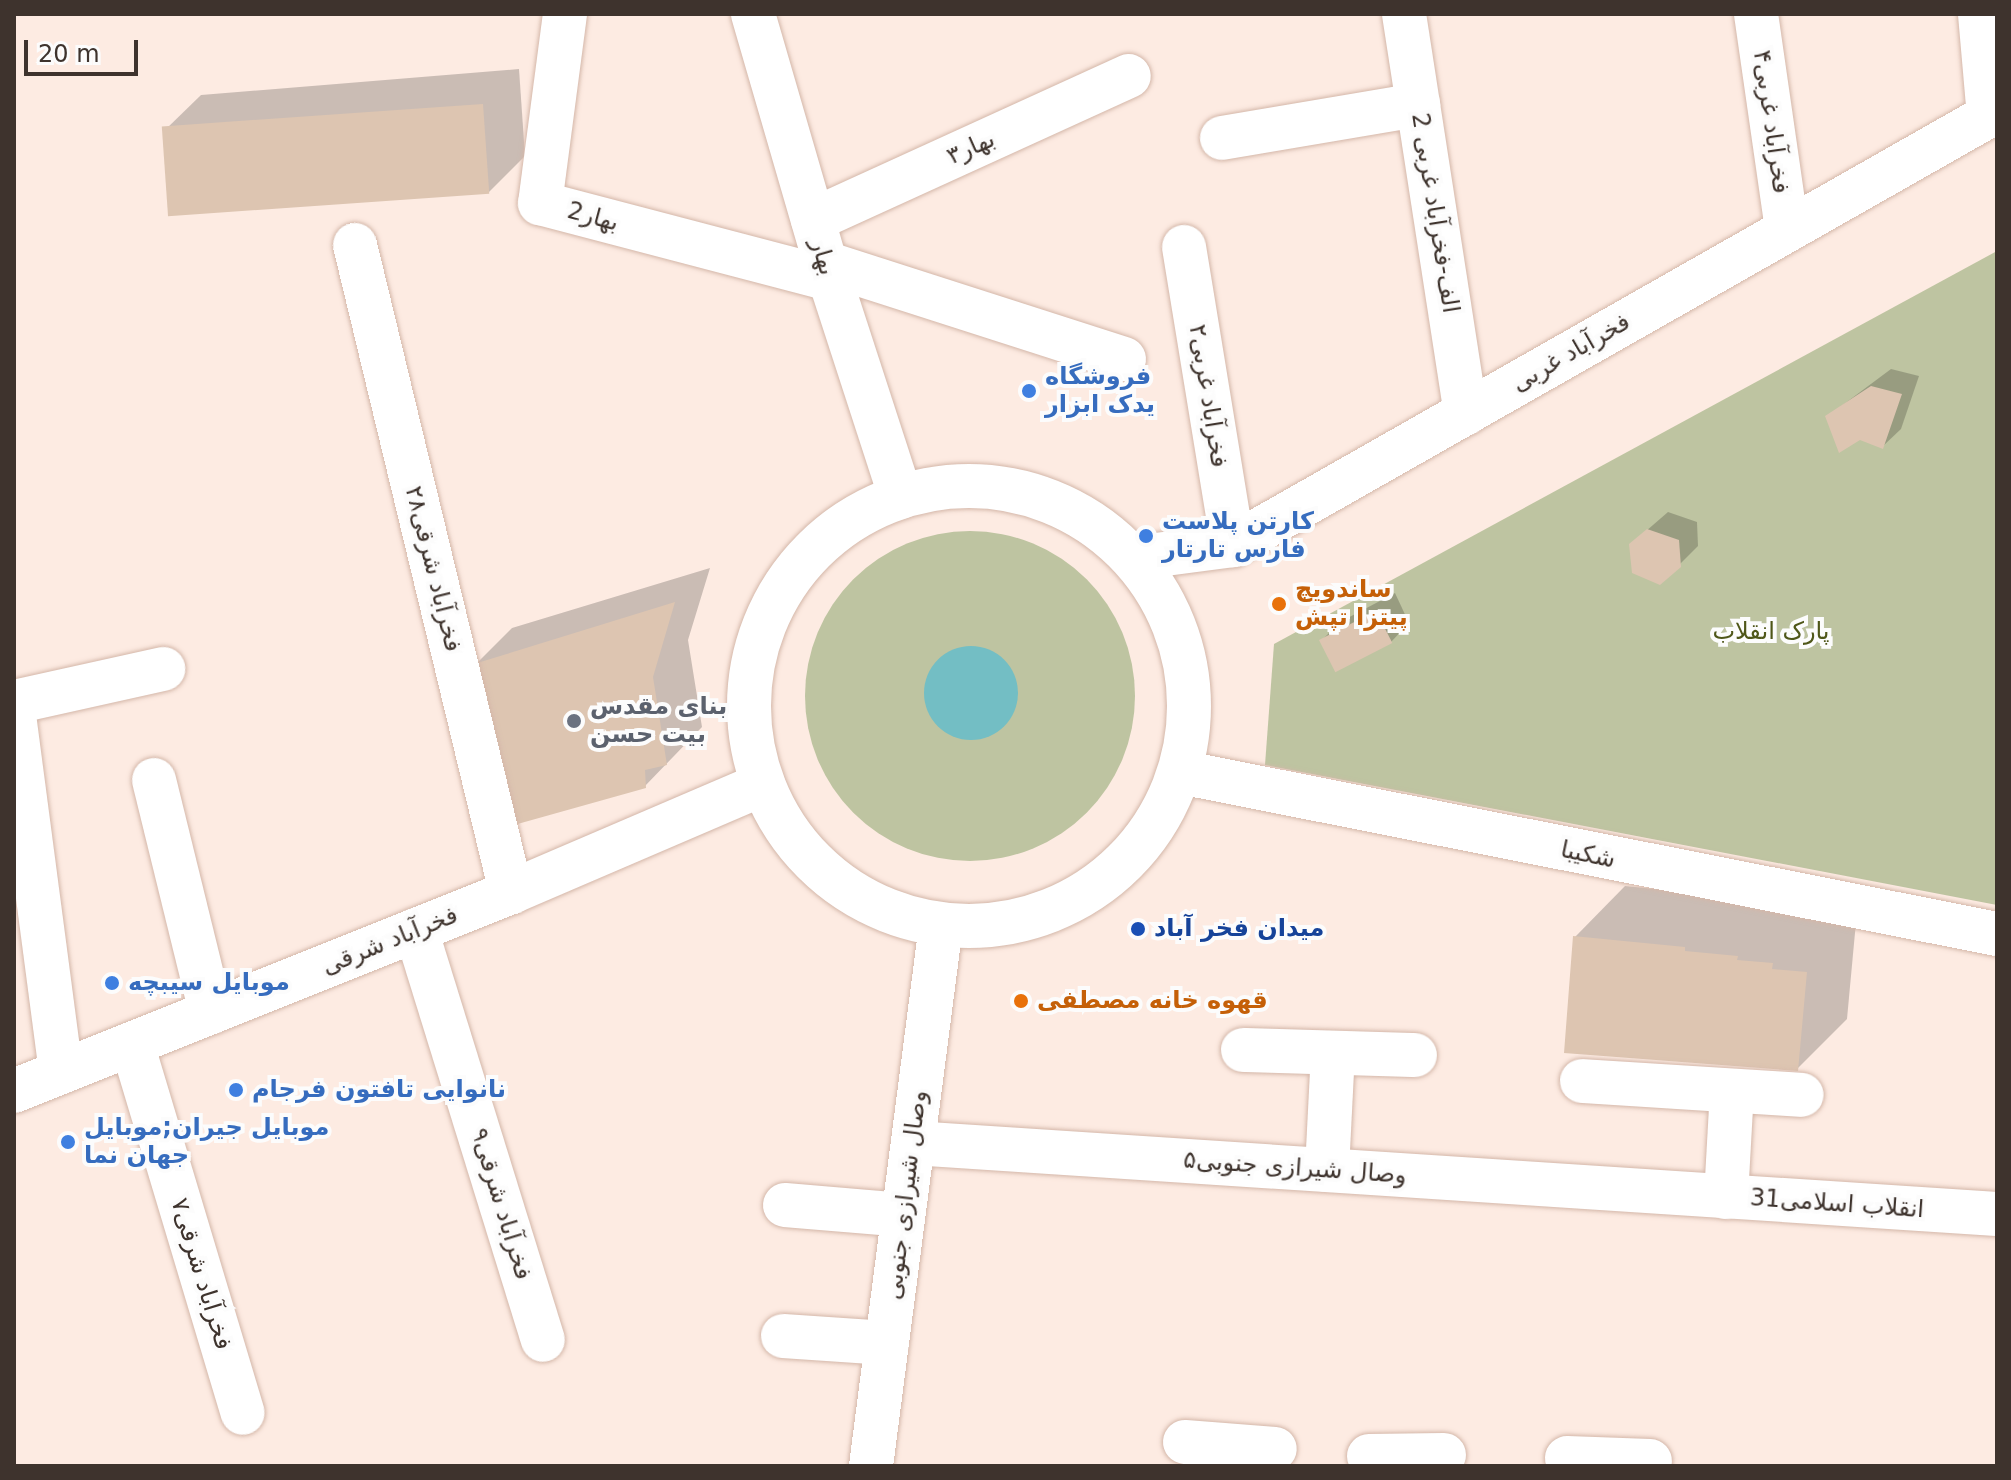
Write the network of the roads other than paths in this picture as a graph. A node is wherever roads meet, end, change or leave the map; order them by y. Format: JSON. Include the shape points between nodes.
{"nodes":[{"id":1,"x":565,"y":14,"type":"edge"},
{"id":2,"x":753,"y":14,"type":"edge"},
{"id":3,"x":1404,"y":14,"type":"edge"},
{"id":4,"x":1756,"y":14,"type":"edge"},
{"id":5,"x":1980,"y":14,"type":"edge"},
{"id":6,"x":1129,"y":76,"type":"dead end"},
{"id":7,"x":1418,"y":105,"type":"junction"},
{"id":8,"x":1993,"y":114,"type":"edge"},
{"id":9,"x":1222,"y":138,"type":"dead end"},
{"id":10,"x":813,"y":220,"type":"junction"},
{"id":11,"x":1787,"y":230,"type":"junction"},
{"id":12,"x":355,"y":245,"type":"dead end"},
{"id":13,"x":1184,"y":247,"type":"dead end"},
{"id":14,"x":827,"y":271,"type":"junction"},
{"id":15,"x":1124,"y":359,"type":"dead end"},
{"id":16,"x":1466,"y":413,"type":"junction"},
{"id":17,"x":901,"y":497,"type":"junction"},
{"id":18,"x":1233,"y":545,"type":"junction"},
{"id":19,"x":1134,"y":558,"type":"junction"},
{"id":20,"x":163,"y":669,"type":"dead end"},
{"id":21,"x":14,"y":702,"type":"edge"},
{"id":22,"x":14,"y":715,"type":"edge"},
{"id":23,"x":1180,"y":772,"type":"junction"},
{"id":24,"x":154,"y":780,"type":"dead end"},
{"id":25,"x":763,"y":784,"type":"junction"},
{"id":26,"x":511,"y":892,"type":"junction"},
{"id":27,"x":941,"y":925,"type":"junction"},
{"id":28,"x":416,"y":930,"type":"junction"},
{"id":29,"x":1997,"y":934,"type":"edge"},
{"id":30,"x":211,"y":1012,"type":"junction"},
{"id":31,"x":132,"y":1044,"type":"junction"},
{"id":32,"x":1243,"y":1050,"type":"dead end"},
{"id":33,"x":1333,"y":1053,"type":"junction"},
{"id":34,"x":1415,"y":1055,"type":"dead end"},
{"id":35,"x":61,"y":1072,"type":"junction"},
{"id":36,"x":1582,"y":1081,"type":"dead end"},
{"id":37,"x":14,"y":1091,"type":"edge"},
{"id":38,"x":1732,"y":1091,"type":"junction"},
{"id":39,"x":1802,"y":1095,"type":"dead end"},
{"id":40,"x":913,"y":1143,"type":"junction"},
{"id":41,"x":1327,"y":1170,"type":"junction"},
{"id":42,"x":1677,"y":1193,"type":"joint"},
{"id":43,"x":1726,"y":1197,"type":"junction"},
{"id":44,"x":785,"y":1205,"type":"dead end"},
{"id":45,"x":1997,"y":1214,"type":"edge"},
{"id":46,"x":903,"y":1215,"type":"junction"},
{"id":47,"x":783,"y":1336,"type":"dead end"},
{"id":48,"x":543,"y":1340,"type":"dead end"},
{"id":49,"x":887,"y":1343,"type":"junction"},
{"id":50,"x":243,"y":1413,"type":"dead end"},
{"id":51,"x":1275,"y":1449,"type":"dead end"},
{"id":52,"x":1207,"y":1451,"type":"edge"},
{"id":53,"x":871,"y":1466,"type":"edge"}],
"edges":[{"from":1,"to":14,"type":"street","name":"2بهار","via":[[540,203]]},
{"from":2,"to":10,"type":"street","name":"بهار"},
{"from":3,"to":7,"type":"street","name":"2 الف-فخرآباد غربی"},
{"from":4,"to":11,"type":"street","name":"۴فخرآباد غربی"},
{"from":5,"to":8,"type":"street"},
{"from":6,"to":10,"type":"street","name":"بهار۳"},
{"from":7,"to":9,"type":"street"},
{"from":7,"to":16,"type":"street","name":"2 الف-فخرآباد غربی"},
{"from":8,"to":11,"type":"street","name":"فخرآباد غربی"},
{"from":10,"to":14,"type":"street","name":"بهار"},
{"from":11,"to":16,"type":"street","name":"فخرآباد غربی"},
{"from":12,"to":26,"type":"street","name":"فخرآباد شرقی۲۸"},
{"from":13,"to":18,"type":"street","name":"۲فخرآباد غربی"},
{"from":14,"to":15,"type":"street"},
{"from":14,"to":17,"type":"street","name":"بهار"},
{"from":16,"to":18,"type":"street","name":"فخرآباد غربی"},
{"from":17,"to":19,"type":"street","via":[[983,486],[1039,496],[1090,521]]},
{"from":17,"to":25,"type":"street","via":[[824,541],[775,599],[749,691],[751,738]]},
{"from":18,"to":19,"type":"street","name":"فخرآباد غربی"},
{"from":19,"to":23,"type":"street","via":[[1166,604],[1185,658],[1190,715]]},
{"from":20,"to":21,"type":"street"},
{"from":22,"to":35,"type":"street"},
{"from":23,"to":27,"type":"street","via":[[1156,823],[1098,885],[1055,910],[1005,924]]},
{"from":23,"to":29,"type":"street","name":"شکیبا"},
{"from":24,"to":30,"type":"street"},
{"from":25,"to":26,"type":"street","name":"فخرآباد شرقی"},
{"from":25,"to":27,"type":"street","via":[[781,822],[838,884],[885,910]]},
{"from":26,"to":28,"type":"street","name":"فخرآباد شرقی"},
{"from":27,"to":40,"type":"street","name":"وصال شیرازی جنوبی"},
{"from":28,"to":30,"type":"street","name":"فخرآباد شرقی"},
{"from":28,"to":48,"type":"street","name":"فخرآباد شرقی۹"},
{"from":30,"to":31,"type":"street","name":"فخرآباد شرقی"},
{"from":31,"to":35,"type":"street","name":"فخرآباد شرقی"},
{"from":31,"to":50,"type":"street","name":"فخرآباد شرقی۷"},
{"from":32,"to":33,"type":"street"},
{"from":33,"to":34,"type":"street"},
{"from":33,"to":41,"type":"street"},
{"from":35,"to":37,"type":"street","name":"فخرآباد شرقی"},
{"from":36,"to":38,"type":"street"},
{"from":38,"to":39,"type":"street"},
{"from":38,"to":43,"type":"street"},
{"from":40,"to":41,"type":"street","name":"۵وصال شیرازی جنوبی"},
{"from":40,"to":46,"type":"street","name":"وصال شیرازی جنوبی"},
{"from":41,"to":42,"type":"street","name":"۵وصال شیرازی جنوبی"},
{"from":42,"to":43,"type":"street","name":"31انقلاب اسلامی"},
{"from":43,"to":45,"type":"street","name":"31انقلاب اسلامی"},
{"from":44,"to":46,"type":"street"},
{"from":46,"to":49,"type":"street","name":"وصال شیرازی جنوبی"},
{"from":47,"to":49,"type":"street"},
{"from":49,"to":53,"type":"street","name":"وصال شیرازی جنوبی"},
{"from":51,"to":52,"type":"street"}]}
